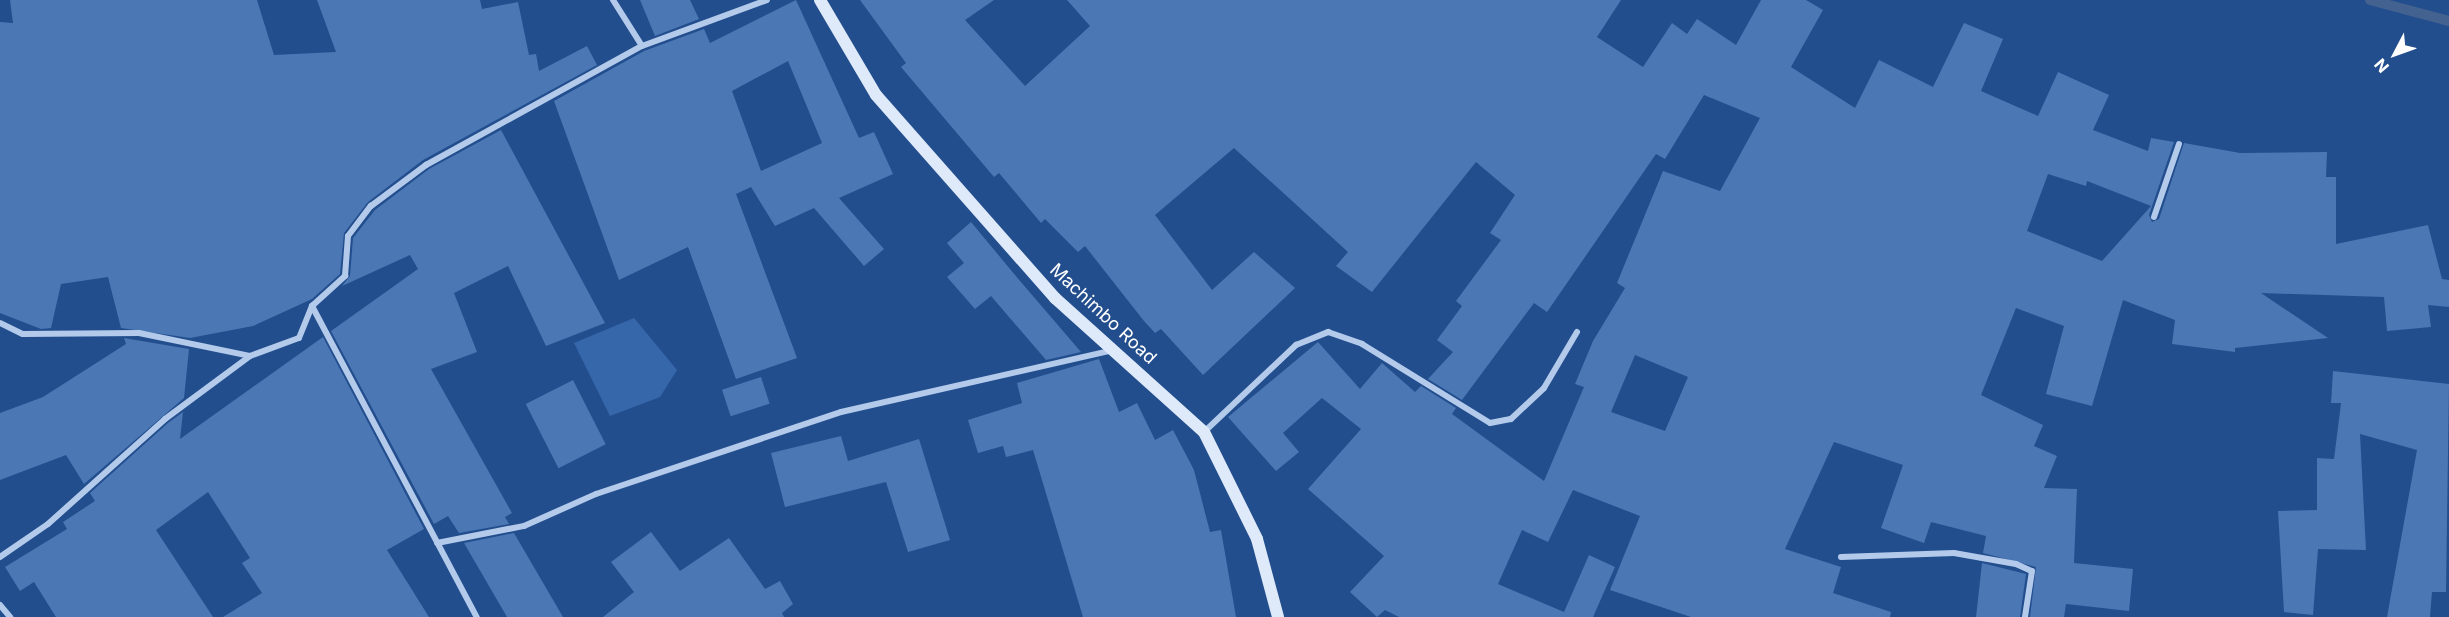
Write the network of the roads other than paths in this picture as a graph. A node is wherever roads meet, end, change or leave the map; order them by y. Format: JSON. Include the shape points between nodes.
{"nodes":[{"id":1,"x":613,"y":0,"type":"edge"},
{"id":2,"x":767,"y":0,"type":"edge"},
{"id":3,"x":820,"y":0,"type":"edge"},
{"id":4,"x":642,"y":46,"type":"junction"},
{"id":5,"x":2179,"y":144,"type":"dead end"},
{"id":6,"x":2154,"y":217,"type":"dead end"},
{"id":7,"x":312,"y":306,"type":"junction"},
{"id":8,"x":0,"y":323,"type":"edge"},
{"id":9,"x":1576,"y":332,"type":"dead end"},
{"id":10,"x":1113,"y":350,"type":"junction"},
{"id":11,"x":250,"y":356,"type":"junction"},
{"id":12,"x":1204,"y":432,"type":"junction"},
{"id":13,"x":437,"y":543,"type":"junction"},
{"id":14,"x":0,"y":557,"type":"edge"},
{"id":15,"x":1842,"y":557,"type":"dead end"},
{"id":16,"x":0,"y":605,"type":"edge"},
{"id":17,"x":10,"y":617,"type":"edge"},
{"id":18,"x":477,"y":617,"type":"edge"},
{"id":19,"x":1278,"y":617,"type":"edge"},
{"id":20,"x":2025,"y":617,"type":"edge"}],
"edges":[{"from":1,"to":4,"type":"street"},
{"from":2,"to":4,"type":"street"},
{"from":3,"to":10,"type":"street","name":"Machimbo Road","via":[[876,95],[1055,298]]},
{"from":4,"to":7,"type":"street","via":[[426,165],[371,206],[348,236],[345,276]]},
{"from":5,"to":6,"type":"street"},
{"from":7,"to":11,"type":"street","via":[[299,338]]},
{"from":7,"to":13,"type":"street"},
{"from":8,"to":11,"type":"street","via":[[23,334],[139,333]]},
{"from":9,"to":12,"type":"street","via":[[1544,388],[1511,419],[1490,423],[1362,344],[1328,332],[1296,345]]},
{"from":10,"to":12,"type":"street","name":"Machimbo Road"},
{"from":10,"to":13,"type":"street","via":[[841,412],[596,494],[524,526]]},
{"from":11,"to":14,"type":"street","via":[[165,419],[48,524]]},
{"from":12,"to":19,"type":"street","name":"Machimbo Road","via":[[1257,539]]},
{"from":13,"to":18,"type":"street"},
{"from":15,"to":20,"type":"street","via":[[1954,553],[2016,564],[2031,571]]},
{"from":16,"to":17,"type":"street"}]}
